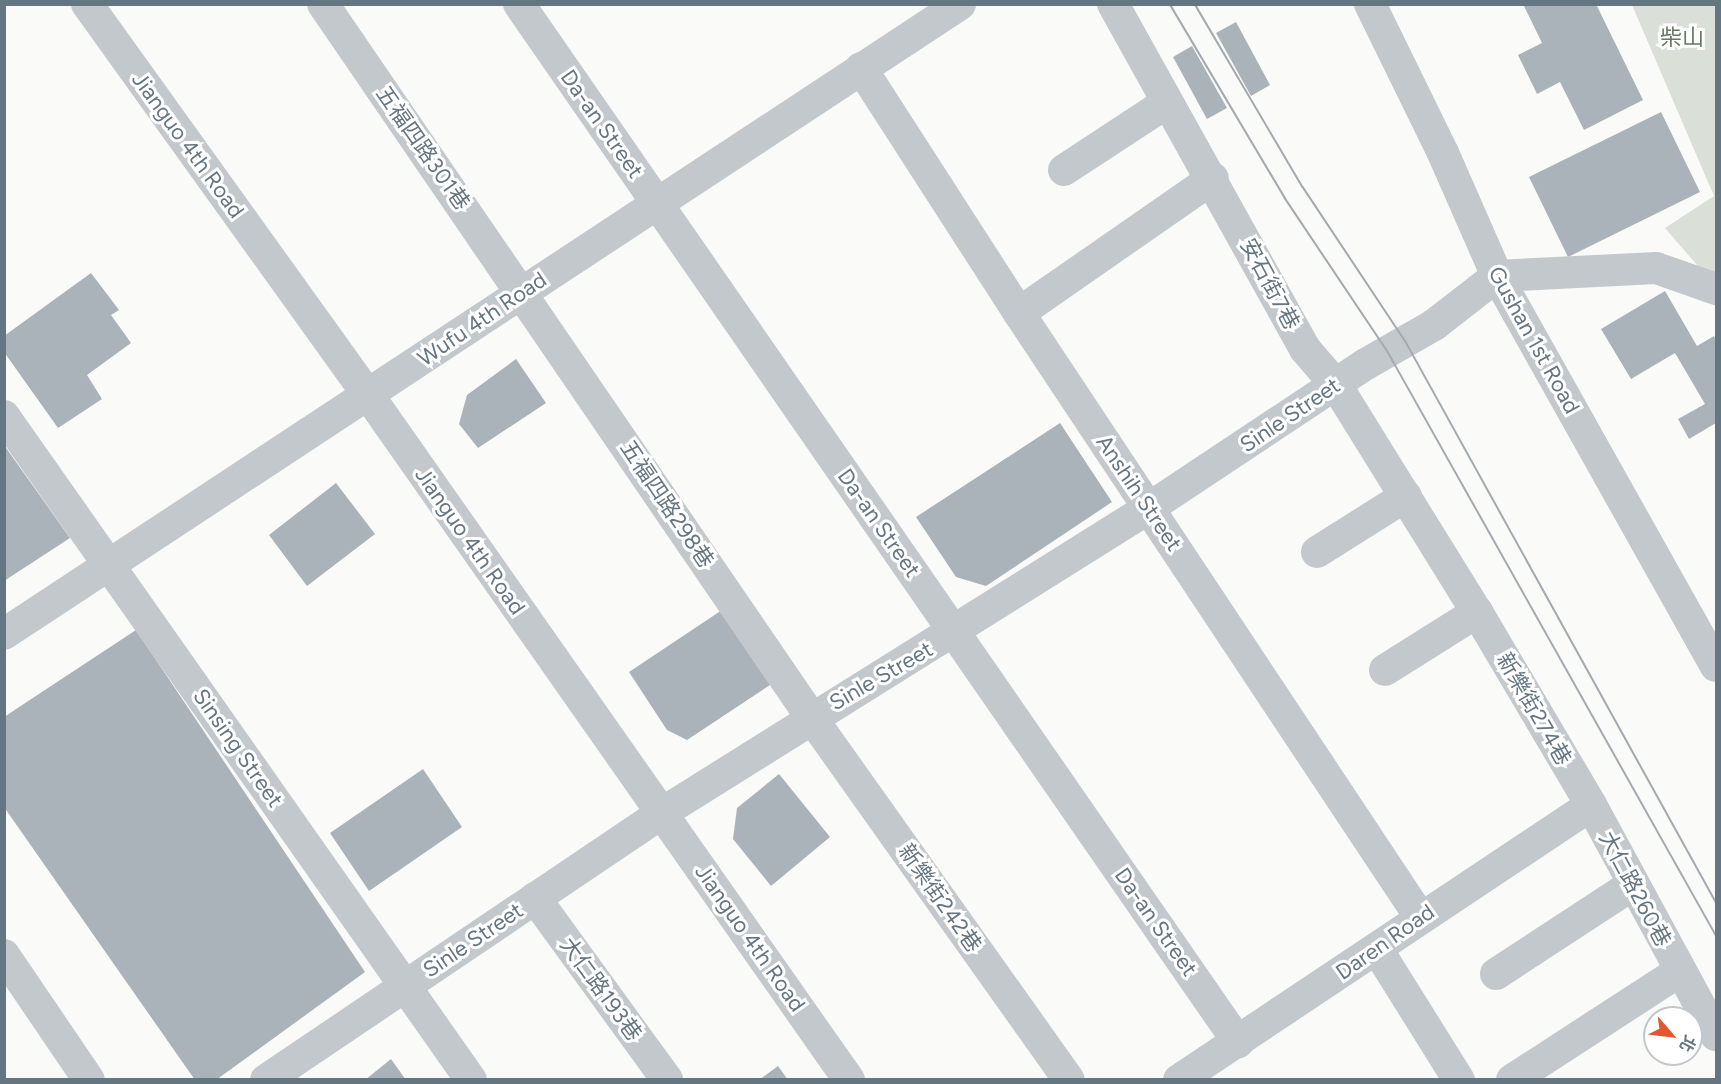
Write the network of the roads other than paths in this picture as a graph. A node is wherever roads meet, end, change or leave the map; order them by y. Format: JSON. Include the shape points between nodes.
{"nodes":[{"id":1,"x":87,"y":4,"type":"edge"},
{"id":2,"x":323,"y":4,"type":"edge"},
{"id":3,"x":519,"y":4,"type":"edge"},
{"id":4,"x":960,"y":4,"type":"edge"},
{"id":5,"x":1113,"y":4,"type":"edge"},
{"id":6,"x":1370,"y":4,"type":"edge"},
{"id":7,"x":861,"y":68,"type":"junction"},
{"id":8,"x":1166,"y":102,"type":"junction"},
{"id":9,"x":1064,"y":170,"type":"dead end"},
{"id":10,"x":1213,"y":178,"type":"junction"},
{"id":11,"x":656,"y":202,"type":"junction"},
{"id":12,"x":1497,"y":276,"type":"junction"},
{"id":13,"x":1716,"y":289,"type":"edge"},
{"id":14,"x":522,"y":291,"type":"junction"},
{"id":15,"x":1019,"y":314,"type":"junction"},
{"id":16,"x":1335,"y":385,"type":"junction"},
{"id":17,"x":369,"y":396,"type":"junction"},
{"id":18,"x":4,"y":416,"type":"edge"},
{"id":19,"x":1406,"y":496,"type":"junction"},
{"id":20,"x":1149,"y":508,"type":"junction"},
{"id":21,"x":1317,"y":552,"type":"dead end"},
{"id":22,"x":109,"y":565,"type":"junction"},
{"id":23,"x":1478,"y":612,"type":"junction"},
{"id":24,"x":955,"y":632,"type":"junction"},
{"id":25,"x":4,"y":634,"type":"edge"},
{"id":26,"x":1716,"y":666,"type":"edge"},
{"id":27,"x":1385,"y":670,"type":"dead end"},
{"id":28,"x":811,"y":717,"type":"junction"},
{"id":29,"x":1591,"y":806,"type":"junction"},
{"id":30,"x":662,"y":813,"type":"junction"},
{"id":31,"x":1632,"y":885,"type":"junction"},
{"id":32,"x":535,"y":898,"type":"junction"},
{"id":33,"x":1420,"y":917,"type":"junction"},
{"id":34,"x":1377,"y":949,"type":"junction"},
{"id":35,"x":4,"y":955,"type":"edge"},
{"id":36,"x":1680,"y":971,"type":"junction"},
{"id":37,"x":1496,"y":974,"type":"dead end"},
{"id":38,"x":405,"y":986,"type":"junction"},
{"id":39,"x":1716,"y":1035,"type":"edge"},
{"id":40,"x":1239,"y":1042,"type":"junction"},
{"id":41,"x":89,"y":1080,"type":"edge"},
{"id":42,"x":266,"y":1080,"type":"edge"},
{"id":43,"x":471,"y":1080,"type":"edge"},
{"id":44,"x":667,"y":1080,"type":"edge"},
{"id":45,"x":849,"y":1080,"type":"edge"},
{"id":46,"x":1070,"y":1080,"type":"edge"},
{"id":47,"x":1179,"y":1080,"type":"edge"},
{"id":48,"x":1459,"y":1080,"type":"edge"},
{"id":49,"x":1512,"y":1080,"type":"edge"}],
"edges":[{"from":1,"to":17,"type":"street","name":"Jianguo 4th Road"},
{"from":2,"to":14,"type":"street","name":"五福四路301巷"},
{"from":3,"to":11,"type":"street","name":"Da-an Street"},
{"from":4,"to":7,"type":"street","name":"Wufu 4th Road"},
{"from":5,"to":8,"type":"street","name":"安石街7巷"},
{"from":6,"to":12,"type":"street","name":"Gushan 1st Road","via":[[1443,153]]},
{"from":7,"to":11,"type":"street","name":"Wufu 4th Road"},
{"from":7,"to":15,"type":"street","name":"Anshih Street"},
{"from":8,"to":9,"type":"street"},
{"from":8,"to":10,"type":"street","name":"安石街7巷"},
{"from":10,"to":15,"type":"street"},
{"from":10,"to":16,"type":"street","name":"安石街7巷","via":[[1305,349]]},
{"from":11,"to":14,"type":"street","name":"Wufu 4th Road"},
{"from":11,"to":24,"type":"street","name":"Da-an Street"},
{"from":12,"to":13,"type":"street","via":[[1656,268]]},
{"from":12,"to":16,"type":"street","name":"Sinle Street","via":[[1434,325]]},
{"from":12,"to":26,"type":"street","name":"Gushan 1st Road"},
{"from":14,"to":17,"type":"street","name":"Wufu 4th Road"},
{"from":14,"to":28,"type":"street","name":"五福四路298巷"},
{"from":15,"to":20,"type":"street","name":"Anshih Street","via":[[1078,427]]},
{"from":16,"to":19,"type":"street","name":"新樂街274巷"},
{"from":16,"to":20,"type":"street","name":"Sinle Street"},
{"from":17,"to":22,"type":"street","name":"Wufu 4th Road"},
{"from":17,"to":30,"type":"street","name":"Jianguo 4th Road"},
{"from":18,"to":22,"type":"street","name":"Sinsing Street"},
{"from":19,"to":21,"type":"street"},
{"from":19,"to":23,"type":"street","name":"新樂街274巷"},
{"from":20,"to":24,"type":"street","name":"Sinle Street"},
{"from":20,"to":33,"type":"street","name":"Anshih Street"},
{"from":22,"to":25,"type":"street","name":"Wufu 4th Road"},
{"from":22,"to":38,"type":"street","name":"Sinsing Street"},
{"from":23,"to":27,"type":"street"},
{"from":23,"to":29,"type":"street","name":"新樂街274巷"},
{"from":24,"to":28,"type":"street","name":"Sinle Street"},
{"from":24,"to":40,"type":"street","name":"Da-an Street"},
{"from":28,"to":30,"type":"street","name":"Sinle Street"},
{"from":28,"to":46,"type":"street","name":"新樂街242巷"},
{"from":29,"to":31,"type":"street","name":"大仁路260巷"},
{"from":29,"to":33,"type":"street","name":"Daren Road"},
{"from":30,"to":32,"type":"street","name":"Sinle Street"},
{"from":30,"to":45,"type":"street","name":"Jianguo 4th Road"},
{"from":31,"to":36,"type":"street","name":"大仁路260巷"},
{"from":31,"to":37,"type":"street"},
{"from":32,"to":38,"type":"street","name":"Sinle Street"},
{"from":32,"to":44,"type":"street","name":"大仁路193巷"},
{"from":33,"to":34,"type":"street","name":"Daren Road"},
{"from":34,"to":40,"type":"street","name":"Daren Road"},
{"from":34,"to":48,"type":"street"},
{"from":35,"to":41,"type":"street"},
{"from":36,"to":39,"type":"street","name":"大仁路260巷"},
{"from":36,"to":49,"type":"street","name":"大仁路260巷"},
{"from":38,"to":42,"type":"street","name":"Sinle Street"},
{"from":38,"to":43,"type":"street","name":"Sinsing Street"},
{"from":40,"to":47,"type":"street","name":"Daren Road"}]}
